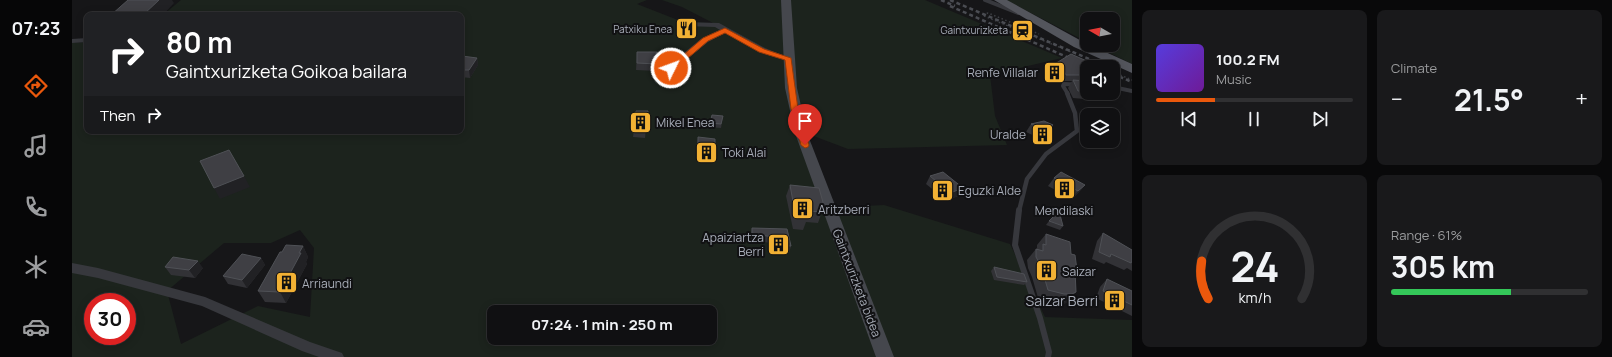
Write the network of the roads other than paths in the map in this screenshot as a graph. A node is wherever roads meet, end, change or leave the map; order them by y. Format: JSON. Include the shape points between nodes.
{"nodes":[{"id":1,"x":786,"y":0,"type":"edge"},
{"id":2,"x":985,"y":0,"type":"edge"},
{"id":3,"x":999,"y":0,"type":"edge"},
{"id":4,"x":1026,"y":15,"type":"junction"},
{"id":5,"x":685,"y":24,"type":"edge"},
{"id":6,"x":725,"y":30,"type":"junction"},
{"id":7,"x":84,"y":40,"type":"edge"},
{"id":8,"x":72,"y":41,"type":"edge"},
{"id":9,"x":788,"y":59,"type":"junction"},
{"id":10,"x":671,"y":68,"type":"dead end"},
{"id":11,"x":1132,"y":69,"type":"edge"},
{"id":12,"x":1080,"y":85,"type":"edge"},
{"id":13,"x":1120,"y":88,"type":"edge"},
{"id":14,"x":1132,"y":91,"type":"edge"},
{"id":15,"x":72,"y":268,"type":"edge"},
{"id":16,"x":337,"y":357,"type":"edge"},
{"id":17,"x":885,"y":357,"type":"edge"},
{"id":18,"x":1048,"y":357,"type":"edge"}],
"edges":[{"from":1,"to":9,"type":"main road","name":"Gaintxurizketa bidea"},
{"from":2,"to":4,"type":"lane"},
{"from":3,"to":4,"type":"main road"},
{"from":4,"to":11,"type":"main road","via":[[1084,47]]},
{"from":5,"to":6,"type":"street","via":[[716,25]]},
{"from":6,"to":9,"type":"street","via":[[762,50]]},
{"from":6,"to":10,"type":"street","via":[[705,40]]},
{"from":7,"to":8,"type":"lane"},
{"from":9,"to":17,"type":"main road","name":"Gaintxurizketa bidea","via":[[791,88],[801,133]]},
{"from":12,"to":18,"type":"lane","via":[[1062,86],[1070,97],[1078,122],[1077,131],[1046,154],[1027,179],[1018,215],[1015,245],[1040,318]]},
{"from":13,"to":14,"type":"lane"},
{"from":15,"to":16,"type":"street","via":[[205,302],[307,347]]}]}
